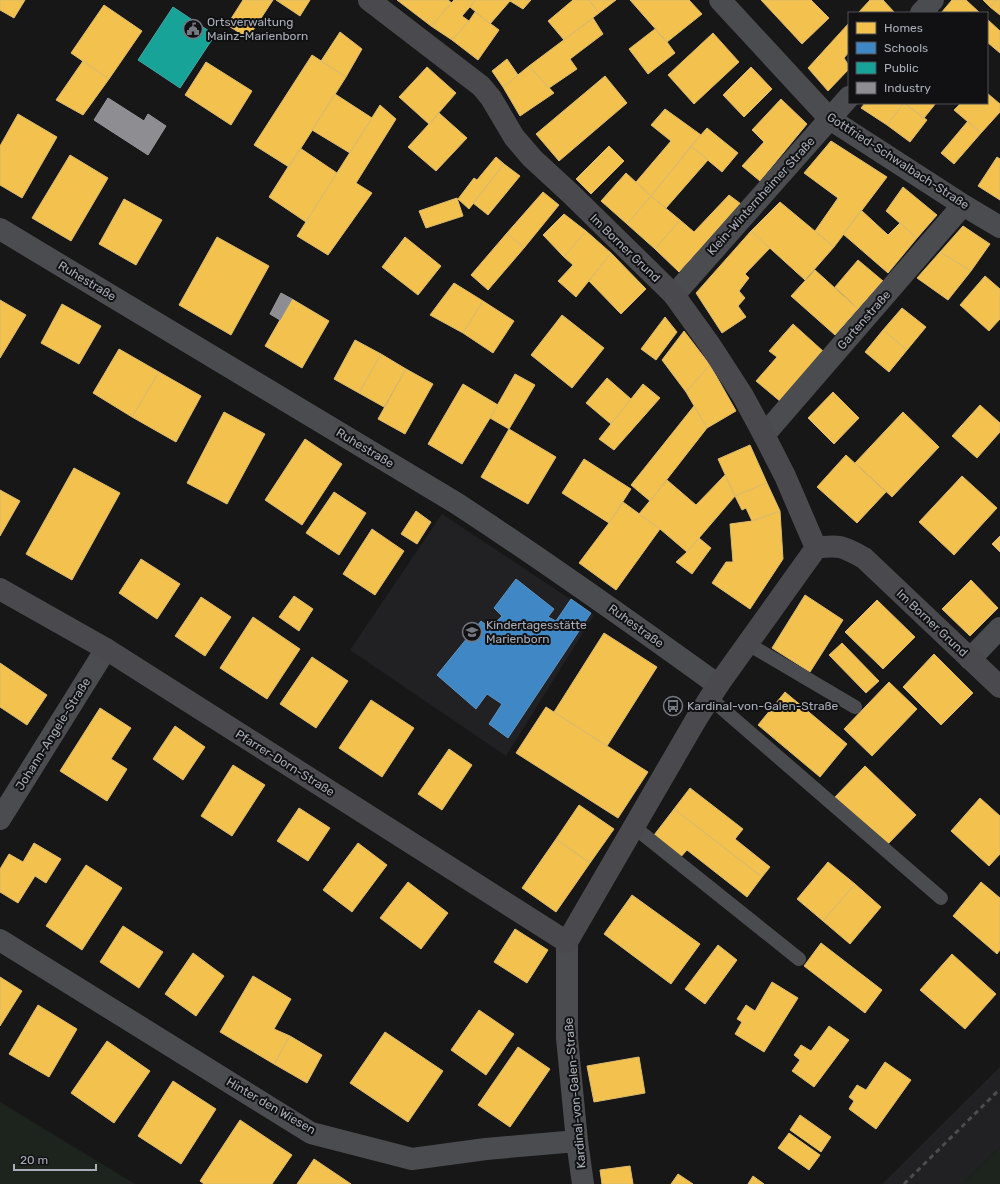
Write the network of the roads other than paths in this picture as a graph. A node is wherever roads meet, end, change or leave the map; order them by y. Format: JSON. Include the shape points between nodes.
{"nodes":[{"id":1,"x":369,"y":0,"type":"edge"},
{"id":2,"x":720,"y":0,"type":"edge"},
{"id":3,"x":933,"y":0,"type":"edge"},
{"id":4,"x":922,"y":12,"type":"edge"},
{"id":5,"x":848,"y":98,"type":"edge"},
{"id":6,"x":830,"y":119,"type":"junction"},
{"id":7,"x":963,"y":205,"type":"junction"},
{"id":8,"x":1000,"y":227,"type":"edge"},
{"id":9,"x":0,"y":228,"type":"edge"},
{"id":10,"x":674,"y":295,"type":"junction"},
{"id":11,"x":764,"y":435,"type":"junction"},
{"id":12,"x":816,"y":548,"type":"junction"},
{"id":13,"x":0,"y":589,"type":"edge"},
{"id":14,"x":1000,"y":628,"type":"edge"},
{"id":15,"x":748,"y":644,"type":"junction"},
{"id":16,"x":106,"y":650,"type":"junction"},
{"id":17,"x":970,"y":659,"type":"junction"},
{"id":18,"x":1000,"y":687,"type":"edge"},
{"id":19,"x":714,"y":692,"type":"junction"},
{"id":20,"x":855,"y":707,"type":"dead end"},
{"id":21,"x":0,"y":820,"type":"edge"},
{"id":22,"x":634,"y":827,"type":"junction"},
{"id":23,"x":941,"y":898,"type":"dead end"},
{"id":24,"x":0,"y":940,"type":"edge"},
{"id":25,"x":567,"y":942,"type":"junction"},
{"id":26,"x":799,"y":959,"type":"dead end"},
{"id":27,"x":577,"y":1141,"type":"junction"},
{"id":28,"x":583,"y":1184,"type":"edge"}],
"edges":[{"from":1,"to":10,"type":"street","name":"Im Borner Grund","via":[[481,86],[514,137],[532,158]]},
{"from":2,"to":6,"type":"street","name":"Gottfried-Schwalbach-Straße"},
{"from":3,"to":4,"type":"street"},
{"from":5,"to":6,"type":"street","name":"Klein-Winternheimer Straße"},
{"from":6,"to":7,"type":"street","name":"Gottfried-Schwalbach-Straße"},
{"from":6,"to":10,"type":"street","name":"Klein-Winternheimer Straße"},
{"from":7,"to":8,"type":"street","name":"Gottfried-Schwalbach-Straße"},
{"from":7,"to":11,"type":"street","name":"Gartenstraße"},
{"from":9,"to":19,"type":"street","name":"Ruhestraße","via":[[456,503],[605,604]]},
{"from":10,"to":11,"type":"street","name":"Im Borner Grund","via":[[743,396]]},
{"from":11,"to":12,"type":"street","name":"Im Borner Grund"},
{"from":12,"to":15,"type":"street"},
{"from":12,"to":17,"type":"street","name":"Im Borner Grund","via":[[832,545],[848,549],[864,558]]},
{"from":13,"to":16,"type":"street","name":"Pfarrer-Dorn-Straße"},
{"from":14,"to":17,"type":"street"},
{"from":15,"to":19,"type":"street"},
{"from":15,"to":20,"type":"lane"},
{"from":16,"to":21,"type":"street","name":"Johann-Angele-Straße"},
{"from":16,"to":25,"type":"street","name":"Pfarrer-Dorn-Straße"},
{"from":17,"to":18,"type":"street","name":"Im Borner Grund"},
{"from":19,"to":22,"type":"street"},
{"from":19,"to":23,"type":"lane"},
{"from":22,"to":25,"type":"street"},
{"from":22,"to":26,"type":"lane"},
{"from":24,"to":27,"type":"street","name":"Hinter den Wiesen","via":[[311,1133],[412,1159]]},
{"from":25,"to":27,"type":"street","name":"Kardinal-von-Galen-Straße","via":[[567,1038]]},
{"from":27,"to":28,"type":"street","name":"Kardinal-von-Galen-Straße"}]}
